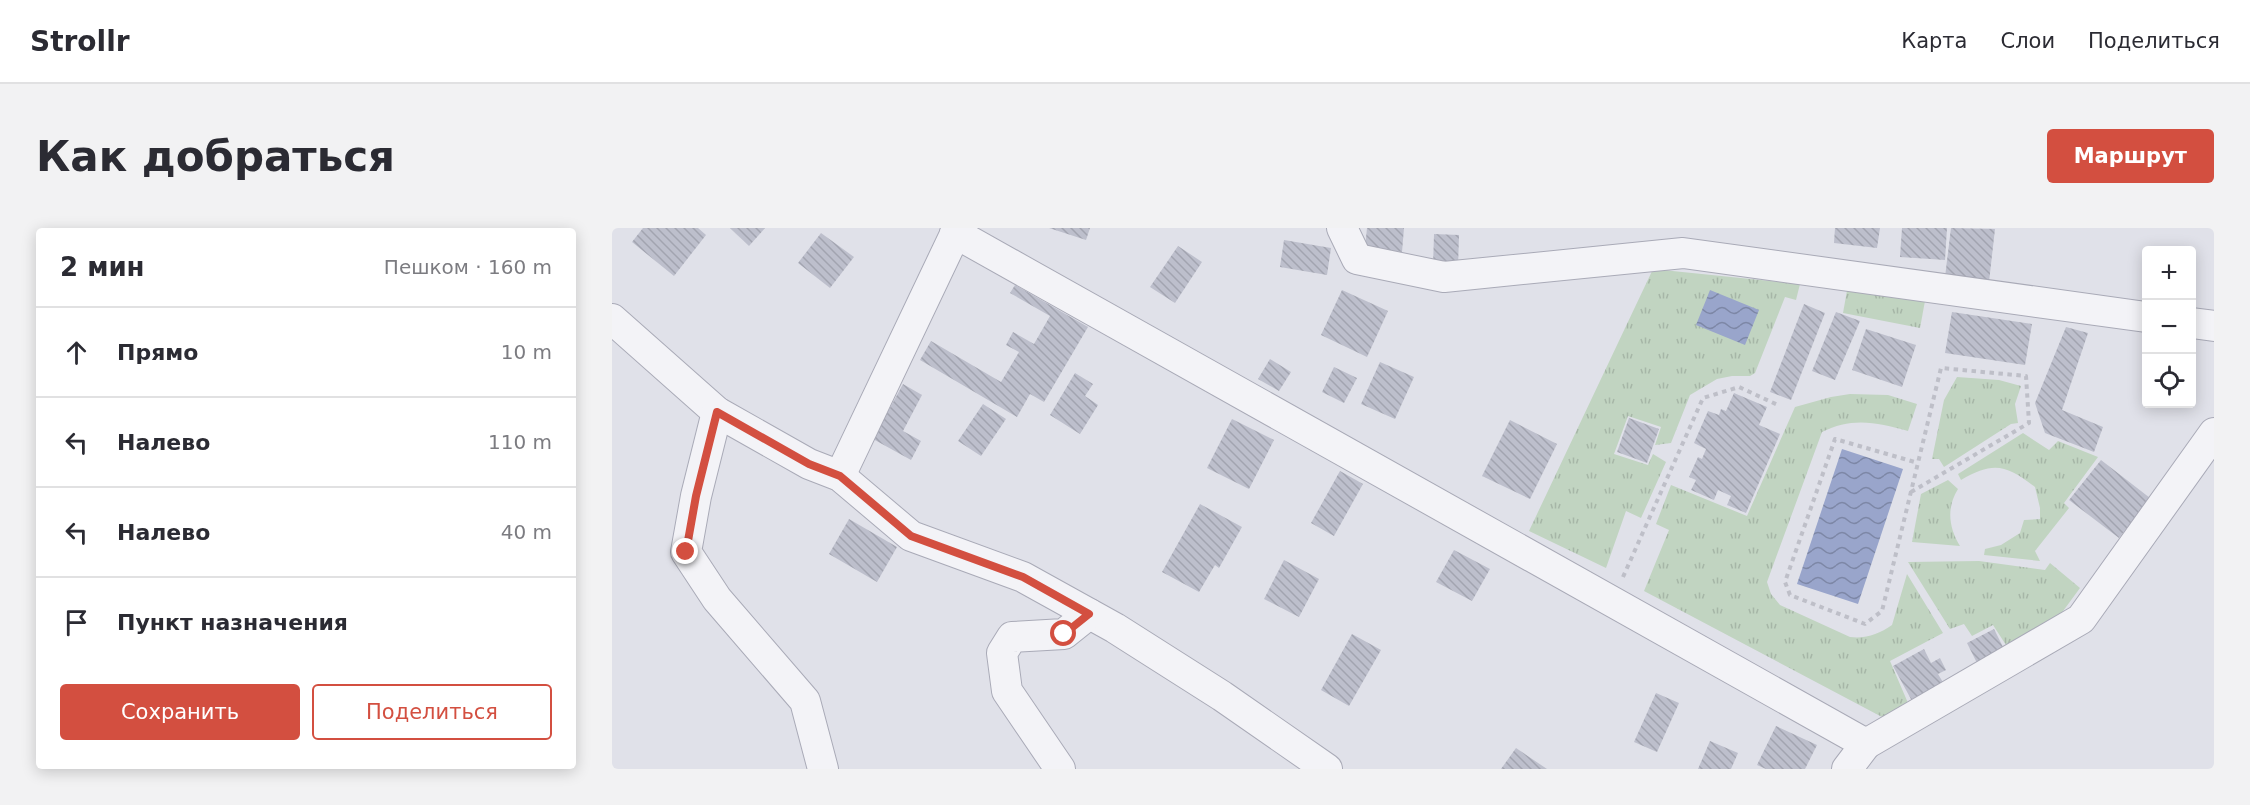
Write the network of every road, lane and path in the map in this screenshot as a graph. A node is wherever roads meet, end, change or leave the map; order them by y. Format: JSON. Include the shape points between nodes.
{"nodes":[{"id":1,"x":1342,"y":228,"type":"edge"},
{"id":2,"x":956,"y":231,"type":"edge"},
{"id":3,"x":2142,"y":316,"type":"edge"},
{"id":4,"x":612,"y":319,"type":"edge"},
{"id":5,"x":2196,"y":324,"type":"edge"},
{"id":6,"x":2214,"y":326,"type":"edge"},
{"id":7,"x":1780,"y":406,"type":"dead end"},
{"id":8,"x":717,"y":412,"type":"junction"},
{"id":9,"x":2214,"y":433,"type":"edge"},
{"id":10,"x":1918,"y":463,"type":"junction"},
{"id":11,"x":840,"y":476,"type":"junction"},
{"id":12,"x":1911,"y":492,"type":"junction"},
{"id":13,"x":1620,"y":583,"type":"dead end"},
{"id":14,"x":1089,"y":614,"type":"junction"},
{"id":15,"x":1866,"y":744,"type":"junction"},
{"id":16,"x":823,"y":769,"type":"edge"},
{"id":17,"x":1060,"y":769,"type":"edge"},
{"id":18,"x":1327,"y":769,"type":"edge"},
{"id":19,"x":1846,"y":769,"type":"edge"}],
"edges":[{"from":1,"to":3,"type":"street","via":[[1357,259],[1444,277],[1683,253]]},
{"from":2,"to":11,"type":"street"},
{"from":2,"to":15,"type":"street"},
{"from":4,"to":8,"type":"street"},
{"from":5,"to":6,"type":"street"},
{"from":7,"to":13,"type":"path","via":[[1739,387],[1703,398]]},
{"from":8,"to":11,"type":"street","via":[[809,464]]},
{"from":8,"to":16,"type":"street","via":[[686,552],[717,599],[805,701]]},
{"from":9,"to":15,"type":"street","via":[[2082,619]]},
{"from":10,"to":12,"type":"path"},
{"from":10,"to":12,"type":"path","via":[[1941,368],[2026,376],[2029,423]]},
{"from":10,"to":12,"type":"path","via":[[1835,439],[1785,582],[1790,595],[1865,624],[1882,610]]},
{"from":11,"to":14,"type":"street","via":[[911,536],[1023,577]]},
{"from":14,"to":17,"type":"street","via":[[1064,634],[1012,637],[1002,653],[1007,692]]},
{"from":14,"to":18,"type":"street","via":[[1221,696]]},
{"from":15,"to":19,"type":"street"}]}
